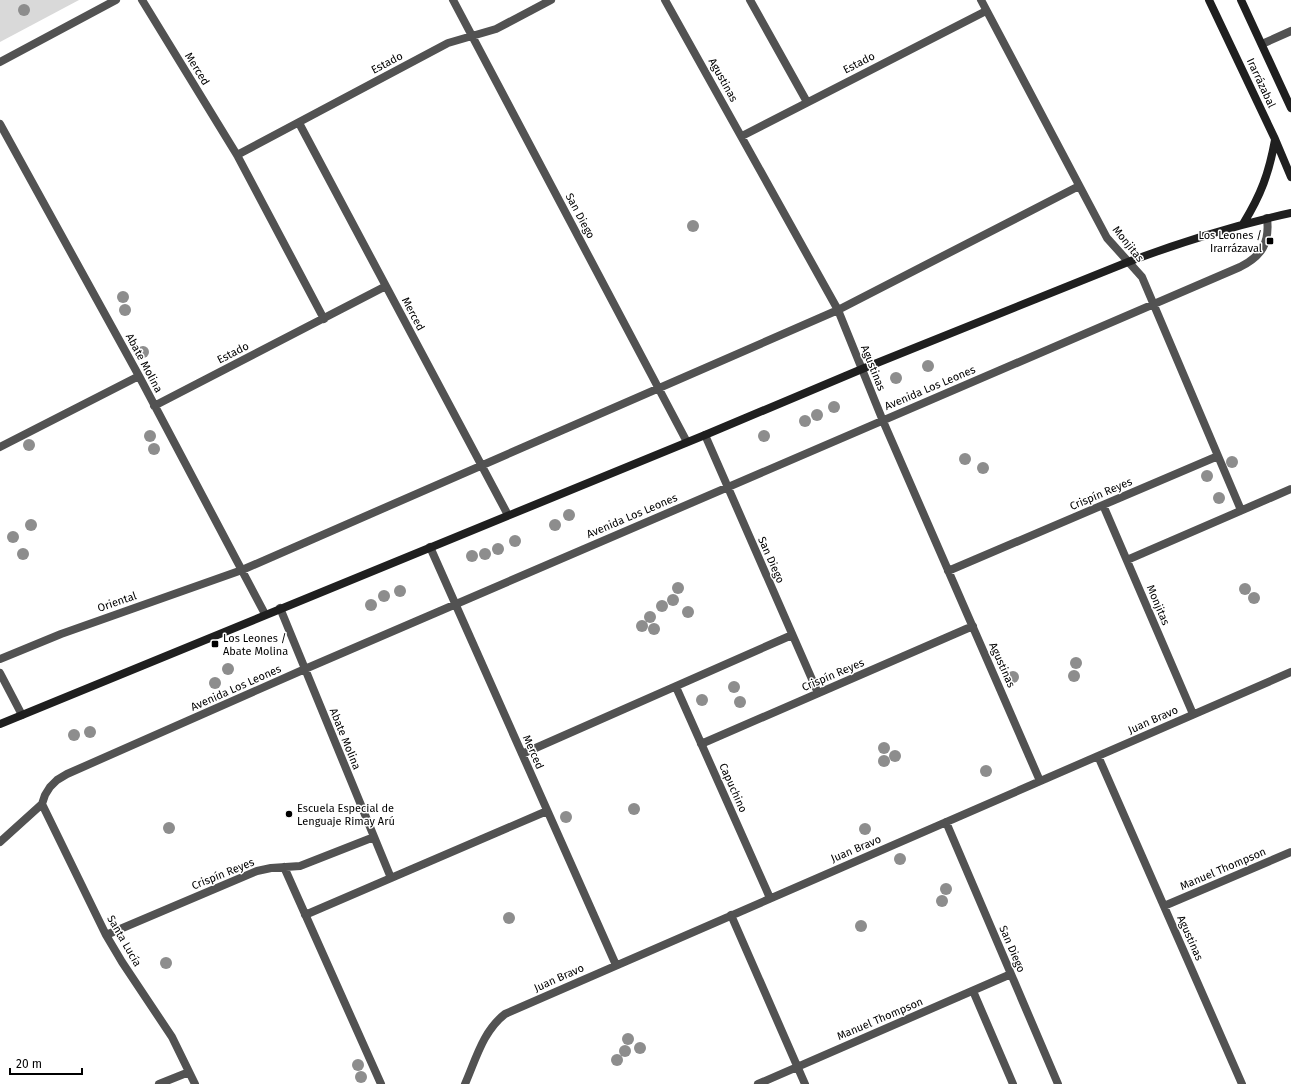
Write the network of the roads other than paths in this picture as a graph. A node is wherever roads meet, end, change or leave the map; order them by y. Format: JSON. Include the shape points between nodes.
{"nodes":[{"id":1,"x":116,"y":0,"type":"edge"},
{"id":2,"x":142,"y":0,"type":"edge"},
{"id":3,"x":453,"y":0,"type":"edge"},
{"id":4,"x":551,"y":0,"type":"edge"},
{"id":5,"x":665,"y":0,"type":"edge"},
{"id":6,"x":750,"y":0,"type":"edge"},
{"id":7,"x":980,"y":0,"type":"edge"},
{"id":8,"x":1209,"y":0,"type":"edge"},
{"id":9,"x":1242,"y":0,"type":"edge"},
{"id":10,"x":986,"y":11,"type":"junction"},
{"id":11,"x":1291,"y":31,"type":"edge"},
{"id":12,"x":472,"y":36,"type":"junction"},
{"id":13,"x":1262,"y":44,"type":"junction"},
{"id":14,"x":0,"y":62,"type":"edge"},
{"id":15,"x":807,"y":102,"type":"junction"},
{"id":16,"x":1291,"y":108,"type":"edge"},
{"id":17,"x":299,"y":123,"type":"junction"},
{"id":18,"x":0,"y":124,"type":"edge"},
{"id":19,"x":742,"y":136,"type":"junction"},
{"id":20,"x":1275,"y":139,"type":"junction"},
{"id":21,"x":238,"y":156,"type":"junction"},
{"id":22,"x":1291,"y":177,"type":"edge"},
{"id":23,"x":1079,"y":186,"type":"junction"},
{"id":24,"x":1291,"y":213,"type":"edge"},
{"id":25,"x":1267,"y":218,"type":"junction"},
{"id":26,"x":1243,"y":224,"type":"junction"},
{"id":27,"x":1128,"y":262,"type":"junction"},
{"id":28,"x":386,"y":286,"type":"junction"},
{"id":29,"x":1154,"y":304,"type":"junction"},
{"id":30,"x":838,"y":310,"type":"junction"},
{"id":31,"x":324,"y":319,"type":"junction"},
{"id":32,"x":862,"y":369,"type":"junction"},
{"id":33,"x":139,"y":376,"type":"junction"},
{"id":34,"x":659,"y":389,"type":"junction"},
{"id":35,"x":154,"y":406,"type":"junction"},
{"id":36,"x":883,"y":421,"type":"junction"},
{"id":37,"x":705,"y":435,"type":"junction"},
{"id":38,"x":687,"y":442,"type":"junction"},
{"id":39,"x":0,"y":446,"type":"edge"},
{"id":40,"x":1218,"y":456,"type":"junction"},
{"id":41,"x":482,"y":466,"type":"junction"},
{"id":42,"x":728,"y":487,"type":"junction"},
{"id":43,"x":1291,"y":489,"type":"edge"},
{"id":44,"x":1103,"y":505,"type":"junction"},
{"id":45,"x":1241,"y":510,"type":"junction"},
{"id":46,"x":508,"y":515,"type":"junction"},
{"id":47,"x":430,"y":547,"type":"junction"},
{"id":48,"x":1127,"y":560,"type":"junction"},
{"id":49,"x":242,"y":570,"type":"junction"},
{"id":50,"x":948,"y":571,"type":"junction"},
{"id":51,"x":456,"y":604,"type":"junction"},
{"id":52,"x":280,"y":608,"type":"junction"},
{"id":53,"x":266,"y":614,"type":"junction"},
{"id":54,"x":973,"y":626,"type":"junction"},
{"id":55,"x":792,"y":635,"type":"junction"},
{"id":56,"x":0,"y":659,"type":"edge"},
{"id":57,"x":305,"y":669,"type":"junction"},
{"id":58,"x":1291,"y":672,"type":"edge"},
{"id":59,"x":0,"y":673,"type":"edge"},
{"id":60,"x":676,"y":687,"type":"junction"},
{"id":61,"x":818,"y":693,"type":"junction"},
{"id":62,"x":22,"y":714,"type":"junction"},
{"id":63,"x":1193,"y":714,"type":"junction"},
{"id":64,"x":0,"y":724,"type":"edge"},
{"id":65,"x":701,"y":744,"type":"junction"},
{"id":66,"x":522,"y":754,"type":"junction"},
{"id":67,"x":1098,"y":756,"type":"junction"},
{"id":68,"x":1040,"y":781,"type":"junction"},
{"id":69,"x":42,"y":804,"type":"junction"},
{"id":70,"x":547,"y":812,"type":"junction"},
{"id":71,"x":946,"y":822,"type":"junction"},
{"id":72,"x":374,"y":837,"type":"junction"},
{"id":73,"x":0,"y":842,"type":"edge"},
{"id":74,"x":1291,"y":852,"type":"edge"},
{"id":75,"x":284,"y":867,"type":"junction"},
{"id":76,"x":391,"y":878,"type":"junction"},
{"id":77,"x":770,"y":898,"type":"junction"},
{"id":78,"x":1164,"y":906,"type":"junction"},
{"id":79,"x":305,"y":915,"type":"junction"},
{"id":80,"x":731,"y":915,"type":"junction"},
{"id":81,"x":106,"y":934,"type":"junction"},
{"id":82,"x":616,"y":965,"type":"junction"},
{"id":83,"x":1011,"y":974,"type":"junction"},
{"id":84,"x":973,"y":990,"type":"junction"},
{"id":85,"x":797,"y":1067,"type":"junction"},
{"id":86,"x":189,"y":1072,"type":"junction"},
{"id":87,"x":159,"y":1084,"type":"edge"},
{"id":88,"x":194,"y":1084,"type":"edge"},
{"id":89,"x":381,"y":1084,"type":"edge"},
{"id":90,"x":465,"y":1084,"type":"edge"},
{"id":91,"x":758,"y":1084,"type":"edge"},
{"id":92,"x":805,"y":1084,"type":"edge"},
{"id":93,"x":1014,"y":1084,"type":"edge"},
{"id":94,"x":1058,"y":1084,"type":"edge"},
{"id":95,"x":1242,"y":1084,"type":"edge"}],
"edges":[{"from":1,"to":14,"type":"street"},
{"from":2,"to":21,"type":"street","name":"Merced"},
{"from":3,"to":12,"type":"street","name":"San Diego"},
{"from":4,"to":12,"type":"street","name":"Estado","via":[[496,29]]},
{"from":5,"to":19,"type":"street","name":"Agustinas"},
{"from":6,"to":15,"type":"street"},
{"from":7,"to":10,"type":"street","name":"Monjitas"},
{"from":8,"to":20,"type":"main road","name":"Irarrázabal"},
{"from":9,"to":13,"type":"main road","name":"Irarrázabal"},
{"from":10,"to":15,"type":"street","name":"Estado"},
{"from":10,"to":23,"type":"street","name":"Monjitas"},
{"from":11,"to":13,"type":"street"},
{"from":12,"to":17,"type":"street","name":"Estado","via":[[448,43]]},
{"from":12,"to":34,"type":"street","name":"San Diego"},
{"from":13,"to":16,"type":"main road","name":"Irarrázabal"},
{"from":15,"to":19,"type":"street","name":"Estado"},
{"from":17,"to":21,"type":"street","name":"Estado"},
{"from":17,"to":28,"type":"street","name":"Merced"},
{"from":18,"to":33,"type":"street","name":"Abate Molina"},
{"from":19,"to":30,"type":"street","name":"Agustinas"},
{"from":20,"to":22,"type":"main road","name":"Irarrázabal"},
{"from":20,"to":26,"type":"main road","via":[[1264,186]]},
{"from":21,"to":31,"type":"street","name":"Merced"},
{"from":23,"to":27,"type":"street","name":"Monjitas","via":[[1107,238]]},
{"from":23,"to":30,"type":"street"},
{"from":24,"to":25,"type":"main road"},
{"from":25,"to":26,"type":"main road"},
{"from":25,"to":29,"type":"street","name":"Avenida Los Leones","via":[[1267,238],[1258,256],[1240,267]]},
{"from":26,"to":27,"type":"main road"},
{"from":27,"to":29,"type":"street","name":"Monjitas","via":[[1142,277]]},
{"from":27,"to":32,"type":"main road"},
{"from":28,"to":31,"type":"street","name":"Estado"},
{"from":28,"to":41,"type":"street","name":"Merced"},
{"from":29,"to":36,"type":"street","name":"Avenida Los Leones"},
{"from":29,"to":40,"type":"street","name":"Monjitas"},
{"from":30,"to":32,"type":"street","name":"Agustinas"},
{"from":30,"to":34,"type":"street"},
{"from":31,"to":35,"type":"street","name":"Estado"},
{"from":32,"to":36,"type":"street","name":"Agustinas"},
{"from":32,"to":37,"type":"main road"},
{"from":33,"to":35,"type":"street","name":"Abate Molina"},
{"from":33,"to":39,"type":"street"},
{"from":34,"to":38,"type":"street","name":"San Diego"},
{"from":34,"to":41,"type":"street"},
{"from":35,"to":49,"type":"street","name":"Abate Molina"},
{"from":36,"to":42,"type":"street","name":"Avenida Los Leones"},
{"from":36,"to":50,"type":"street","name":"Agustinas"},
{"from":37,"to":38,"type":"main road"},
{"from":37,"to":42,"type":"street","name":"San Diego"},
{"from":38,"to":46,"type":"main road"},
{"from":40,"to":44,"type":"street","name":"Crispín Reyes"},
{"from":40,"to":45,"type":"street","name":"Monjitas"},
{"from":41,"to":46,"type":"street","name":"Merced"},
{"from":41,"to":49,"type":"street"},
{"from":42,"to":51,"type":"street","name":"Avenida Los Leones"},
{"from":42,"to":55,"type":"street","name":"San Diego"},
{"from":43,"to":45,"type":"street"},
{"from":44,"to":48,"type":"street","name":"Monjitas"},
{"from":44,"to":50,"type":"street","name":"Crispín Reyes"},
{"from":45,"to":48,"type":"street"},
{"from":46,"to":47,"type":"main road"},
{"from":47,"to":51,"type":"street","name":"Merced"},
{"from":47,"to":52,"type":"main road"},
{"from":48,"to":63,"type":"street","name":"Monjitas"},
{"from":49,"to":53,"type":"street","name":"Abate Molina"},
{"from":49,"to":56,"type":"street","name":"Oriental","via":[[61,634]]},
{"from":50,"to":54,"type":"street","name":"Agustinas"},
{"from":51,"to":57,"type":"street","name":"Avenida Los Leones"},
{"from":51,"to":66,"type":"street","name":"Merced"},
{"from":52,"to":53,"type":"main road"},
{"from":52,"to":57,"type":"street","name":"Abate Molina"},
{"from":53,"to":62,"type":"main road"},
{"from":54,"to":61,"type":"street","name":"Crispín Reyes"},
{"from":54,"to":68,"type":"street","name":"Agustinas"},
{"from":55,"to":60,"type":"street"},
{"from":55,"to":61,"type":"street","name":"San Diego"},
{"from":57,"to":69,"type":"street","name":"Avenida Los Leones","via":[[67,774],[50,787]]},
{"from":57,"to":72,"type":"street","name":"Abate Molina"},
{"from":58,"to":63,"type":"street","name":"Juan Bravo"},
{"from":59,"to":62,"type":"street"},
{"from":60,"to":65,"type":"street","name":"Capuchino"},
{"from":60,"to":66,"type":"street"},
{"from":61,"to":65,"type":"street","name":"Crispín Reyes"},
{"from":62,"to":64,"type":"main road"},
{"from":63,"to":67,"type":"street","name":"Juan Bravo"},
{"from":65,"to":77,"type":"street","name":"Capuchino"},
{"from":66,"to":70,"type":"street","name":"Merced"},
{"from":67,"to":68,"type":"street","name":"Juan Bravo"},
{"from":67,"to":78,"type":"street","name":"Agustinas"},
{"from":68,"to":71,"type":"street","name":"Juan Bravo"},
{"from":69,"to":73,"type":"street","name":"Avenida Los Leones"},
{"from":69,"to":81,"type":"street","name":"Santa Lucía"},
{"from":70,"to":76,"type":"street"},
{"from":70,"to":82,"type":"street","name":"Merced"},
{"from":71,"to":77,"type":"street","name":"Juan Bravo"},
{"from":71,"to":83,"type":"street","name":"San Diego"},
{"from":72,"to":75,"type":"street","name":"Crispín Reyes","via":[[300,866]]},
{"from":72,"to":76,"type":"street","name":"Abate Molina"},
{"from":74,"to":78,"type":"street","name":"Manuel Thompson"},
{"from":75,"to":79,"type":"street"},
{"from":75,"to":81,"type":"street","name":"Crispín Reyes","via":[[257,871]]},
{"from":76,"to":79,"type":"street"},
{"from":77,"to":80,"type":"street","name":"Juan Bravo"},
{"from":78,"to":95,"type":"street","name":"Agustinas"},
{"from":79,"to":89,"type":"street"},
{"from":80,"to":82,"type":"street","name":"Juan Bravo"},
{"from":80,"to":85,"type":"street"},
{"from":81,"to":86,"type":"street","name":"Santa Lucía","via":[[172,1037]]},
{"from":82,"to":90,"type":"street","name":"Juan Bravo","via":[[505,1014],[497,1020],[485,1038]]},
{"from":83,"to":84,"type":"street","name":"Manuel Thompson"},
{"from":83,"to":94,"type":"street","name":"San Diego"},
{"from":84,"to":85,"type":"street","name":"Manuel Thompson"},
{"from":84,"to":93,"type":"street"},
{"from":85,"to":91,"type":"street","name":"Manuel Thompson"},
{"from":85,"to":92,"type":"street"},
{"from":86,"to":87,"type":"street"},
{"from":86,"to":88,"type":"street","name":"Santa Lucía"}]}
